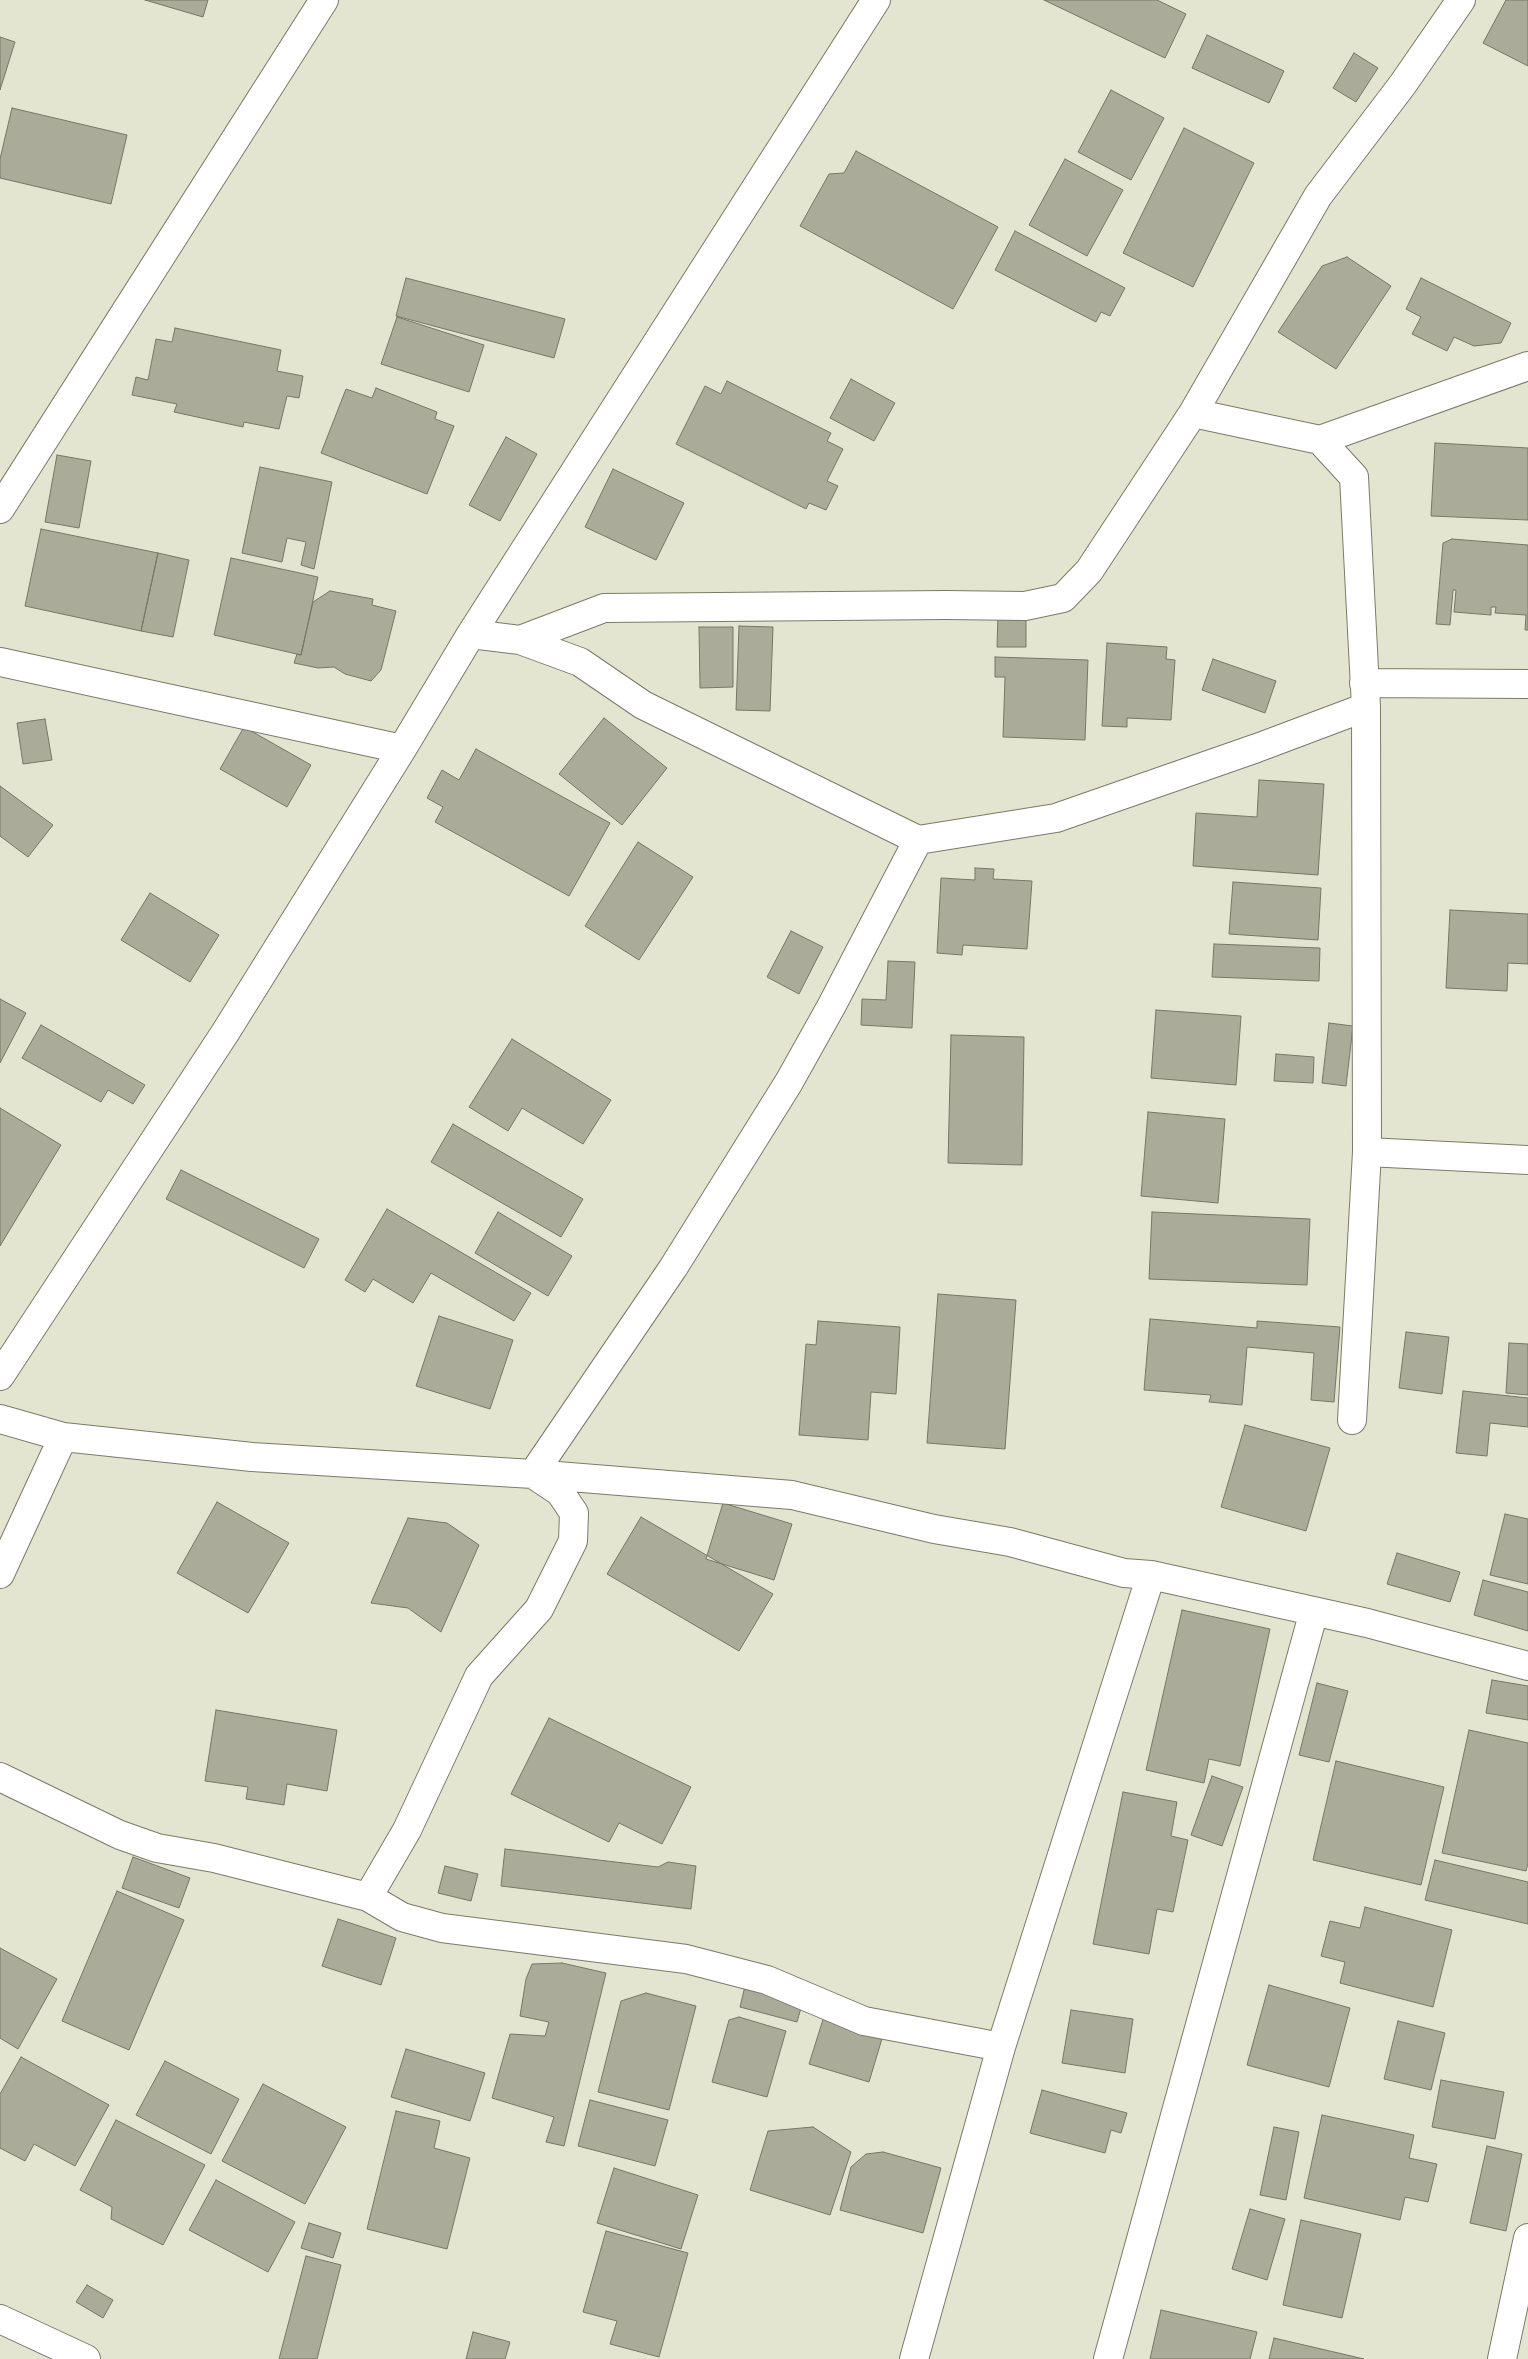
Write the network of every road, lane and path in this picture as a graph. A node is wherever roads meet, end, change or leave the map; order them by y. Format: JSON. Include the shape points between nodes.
{"nodes":[{"id":1,"x":324,"y":0,"type":"edge"},
{"id":2,"x":876,"y":0,"type":"edge"},
{"id":3,"x":1460,"y":0,"type":"edge"},
{"id":4,"x":1528,"y":366,"type":"edge"},
{"id":5,"x":1193,"y":413,"type":"junction"},
{"id":6,"x":1320,"y":440,"type":"junction"},
{"id":7,"x":0,"y":509,"type":"edge"},
{"id":8,"x":471,"y":634,"type":"junction"},
{"id":9,"x":520,"y":640,"type":"junction"},
{"id":10,"x":0,"y":662,"type":"edge"},
{"id":11,"x":1528,"y":684,"type":"edge"},
{"id":12,"x":1365,"y":695,"type":"junction"},
{"id":13,"x":402,"y":749,"type":"junction"},
{"id":14,"x":918,"y":840,"type":"junction"},
{"id":15,"x":1367,"y":1152,"type":"junction"},
{"id":16,"x":1528,"y":1160,"type":"edge"},
{"id":17,"x":0,"y":1376,"type":"edge"},
{"id":18,"x":0,"y":1419,"type":"edge"},
{"id":19,"x":1352,"y":1420,"type":"dead end"},
{"id":20,"x":63,"y":1438,"type":"junction"},
{"id":21,"x":533,"y":1474,"type":"junction"},
{"id":22,"x":0,"y":1574,"type":"edge"},
{"id":23,"x":1151,"y":1575,"type":"junction"},
{"id":24,"x":1314,"y":1611,"type":"junction"},
{"id":25,"x":1528,"y":1666,"type":"edge"},
{"id":26,"x":0,"y":1776,"type":"edge"},
{"id":27,"x":368,"y":1896,"type":"junction"},
{"id":28,"x":1001,"y":2046,"type":"junction"},
{"id":29,"x":1528,"y":2238,"type":"edge"},
{"id":30,"x":0,"y":2319,"type":"edge"},
{"id":31,"x":86,"y":2359,"type":"edge"},
{"id":32,"x":914,"y":2359,"type":"edge"},
{"id":33,"x":1108,"y":2359,"type":"edge"},
{"id":34,"x":1502,"y":2359,"type":"edge"}],
"edges":[{"from":1,"to":7,"type":"street"},
{"from":2,"to":8,"type":"street"},
{"from":3,"to":5,"type":"street","via":[[1403,84],[1318,196]]},
{"from":4,"to":6,"type":"street"},
{"from":5,"to":6,"type":"street"},
{"from":5,"to":9,"type":"street","via":[[1089,571],[1063,598],[1025,606],[604,608]]},
{"from":6,"to":12,"type":"street","via":[[1354,476]]},
{"from":8,"to":9,"type":"street"},
{"from":8,"to":13,"type":"street"},
{"from":9,"to":14,"type":"street","via":[[580,662],[643,705]]},
{"from":10,"to":13,"type":"street"},
{"from":11,"to":12,"type":"street"},
{"from":12,"to":14,"type":"street","via":[[1258,748],[1056,818]]},
{"from":12,"to":15,"type":"street"},
{"from":13,"to":17,"type":"street","via":[[225,1033]]},
{"from":14,"to":21,"type":"street","via":[[789,1082],[673,1268]]},
{"from":15,"to":16,"type":"street"},
{"from":15,"to":19,"type":"street"},
{"from":18,"to":20,"type":"street"},
{"from":20,"to":21,"type":"street","via":[[252,1457]]},
{"from":20,"to":22,"type":"street"},
{"from":21,"to":23,"type":"street","via":[[792,1495],[934,1529],[1010,1542],[1124,1573]]},
{"from":21,"to":27,"type":"street","via":[[560,1492],[574,1513],[574,1541],[539,1609],[479,1676],[407,1830]]},
{"from":23,"to":24,"type":"street"},
{"from":23,"to":28,"type":"street"},
{"from":24,"to":25,"type":"street"},
{"from":24,"to":33,"type":"street"},
{"from":26,"to":27,"type":"street","via":[[120,1835],[157,1848],[214,1858]]},
{"from":27,"to":28,"type":"street","via":[[402,1917],[442,1928],[686,1959],[767,1980],[864,2021]]},
{"from":28,"to":32,"type":"street"},
{"from":29,"to":34,"type":"street"},
{"from":30,"to":31,"type":"street"}]}
